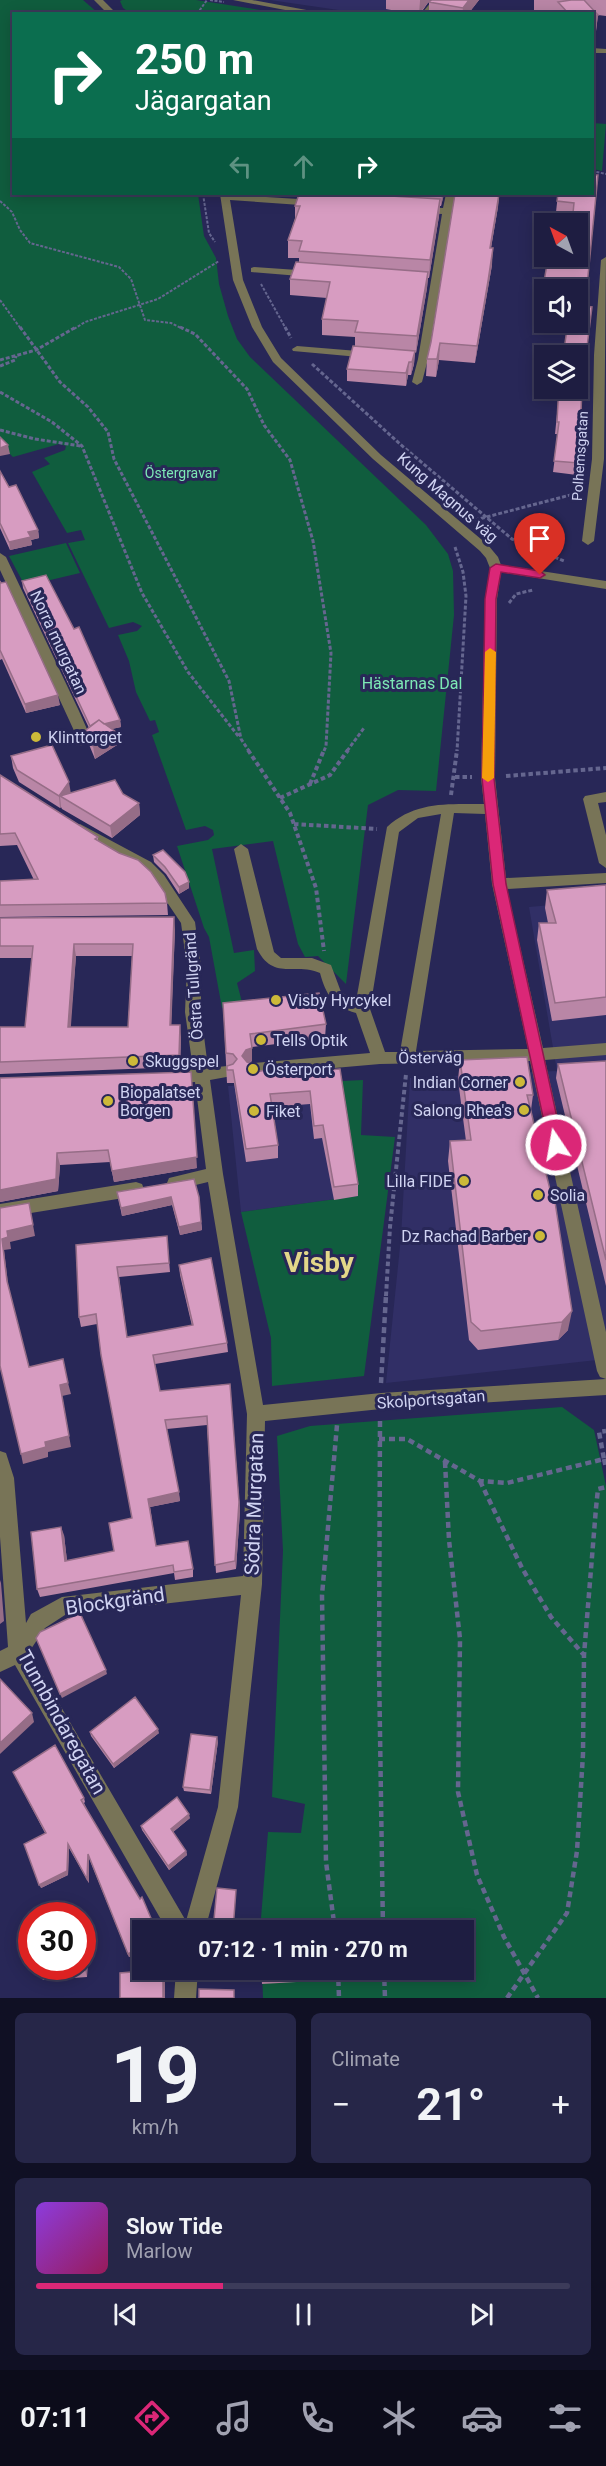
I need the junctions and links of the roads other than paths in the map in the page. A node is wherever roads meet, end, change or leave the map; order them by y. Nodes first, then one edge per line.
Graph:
1 (98, 0) edge
2 (237, 0) edge
3 (437, 0) edge
4 (111, 12) edge
5 (312, 12) edge
6 (427, 12) edge
7 (224, 195) edge
8 (450, 195) edge
9 (330, 204) edge
10 (412, 209) edge
11 (447, 211) junction
12 (606, 261) edge
13 (254, 270) road end
14 (322, 275) edge
15 (423, 282) edge
16 (435, 283) junction
17 (297, 349) road end
18 (378, 355) edge
19 (603, 355) edge
20 (417, 382) dead end
21 (602, 460) edge
22 (588, 541) dead end
23 (0, 557) edge
24 (496, 568) junction
25 (606, 585) edge
26 (78, 742) dead end
27 (606, 797) edge
28 (490, 809) junction
29 (448, 810) junction
30 (67, 820) edge
31 (241, 849) dead end
32 (606, 863) edge
33 (606, 878) edge
34 (499, 884) junction
35 (166, 922) edge
36 (188, 922) junction
37 (362, 1009) junction
38 (606, 1049) edge
39 (536, 1055) junction
40 (380, 1058) junction
41 (407, 1058) junction
42 (253, 1069) edge
43 (227, 1072) edge
44 (202, 1076) junction
45 (153, 1078) edge
46 (215, 1174) junction
47 (0, 1211) edge
48 (606, 1371) edge
49 (606, 1387) edge
50 (256, 1414) junction
51 (0, 1460) edge
52 (252, 1584) junction
53 (6, 1654) edge
54 (173, 1920) edge
55 (197, 1920) edge
56 (186, 1980) edge
57 (185, 1998) edge

1 - 4 street
2 - 5 street
3 - 6 street
7 - 9 street
7 - 24 street, Kung Magnus väg
8 - 11 street
10 - 11 street
11 - 16 street
12 - 19 street, Polhemsgatan
13 - 14 street
15 - 16 street
16 - 20 street
17 - 18 street
19 - 21 street, Polhemsgatan
21 - 22 street, Polhemsgatan
23 - 26 street, Norra murgatan
24 - 25 street
24 - 28 street, Kung Magnus väg
27 - 32 street
28 - 29 street
28 - 34 street, Kung Magnus väg
29 - 37 street
29 - 41 street
30 - 36 street, Östra Tullgränd
31 - 37 street
33 - 34 street
34 - 39 street, Kung Magnus väg
35 - 36 street
36 - 44 street, Östra Tullgränd
37 - 40 street
38 - 39 street, Österväg
39 - 41 street, Österväg
39 - 48 street, Kung Magnus väg
40 - 41 street, Österväg
40 - 42 street, Österväg
43 - 44 street
44 - 45 street
44 - 46 street, Södra Murgatan
46 - 47 street
46 - 50 street, Södra Murgatan
49 - 50 street, Skolportsgatan
50 - 52 street, Södra Murgatan
51 - 53 street, Tunnbindaregatan
52 - 53 street, Blockgränd
52 - 55 street, Södra Murgatan
53 - 54 street, Tunnbindaregatan
56 - 57 street

